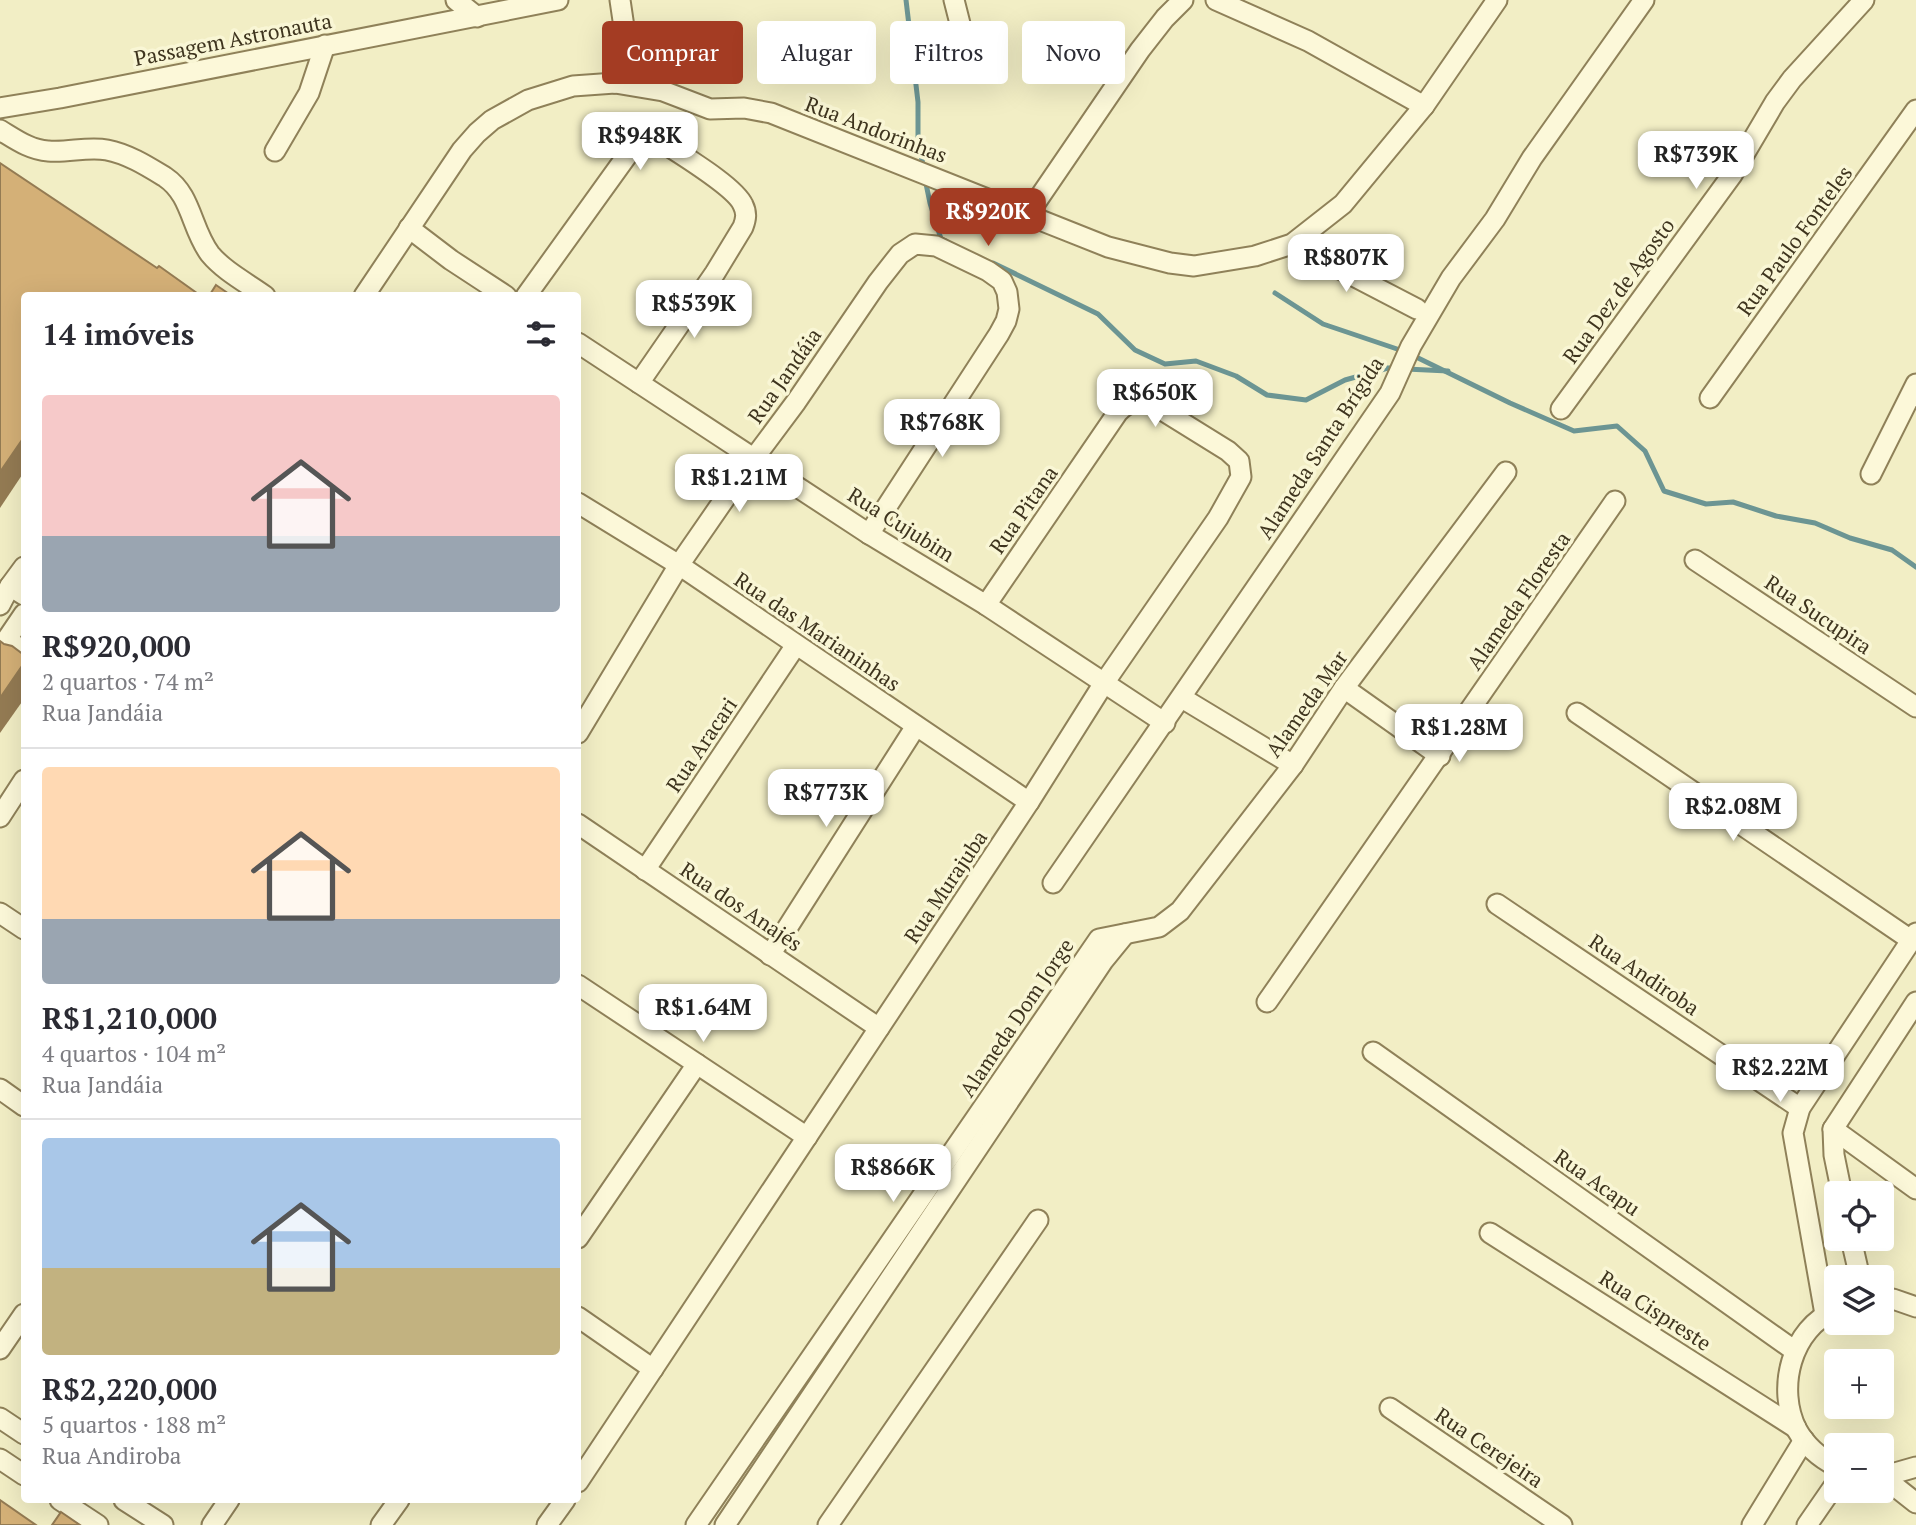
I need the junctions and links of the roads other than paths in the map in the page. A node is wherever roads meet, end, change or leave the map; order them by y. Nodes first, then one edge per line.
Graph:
1 (456, 0) edge
2 (558, 0) edge
3 (620, 0) edge
4 (954, 0) edge
5 (1183, 0) edge
6 (1216, 0) edge
7 (1497, 0) edge
8 (1644, 0) edge
9 (1864, 0) edge
10 (474, 10) edge
11 (623, 21) edge
12 (959, 21) edge
13 (325, 45) junction
14 (602, 84) edge
15 (621, 84) edge
16 (1424, 106) junction
17 (0, 108) edge
18 (1916, 110) edge
19 (0, 130) edge
20 (275, 150) dead end
21 (1028, 214) junction
22 (408, 228) junction
23 (1292, 244) junction
24 (259, 292) edge
25 (367, 292) edge
26 (500, 292) edge
27 (529, 292) edge
28 (1417, 309) dead end
29 (581, 345) edge
30 (639, 383) junction
31 (1916, 384) edge
32 (1710, 397) dead end
33 (1561, 409) dead end
34 (1099, 442) joint
35 (754, 458) junction
36 (1507, 472) dead end
37 (1871, 474) dead end
38 (1615, 501) dead end
39 (581, 505) edge
40 (869, 534) junction
41 (1695, 560) dead end
42 (679, 565) junction
43 (17, 591) edge
44 (0, 605) edge
45 (986, 605) junction
46 (21, 617) edge
47 (4, 631) edge
48 (796, 645) junction
49 (21, 649) edge
50 (1104, 683) junction
51 (1343, 688) junction
52 (1182, 698) junction
53 (1916, 707) edge
54 (1577, 713) dead end
55 (1165, 723) junction
56 (916, 726) junction
57 (581, 728) edge
58 (1440, 756) junction
59 (1293, 765) junction
60 (21, 785) edge
61 (1030, 802) junction
62 (0, 817) edge
63 (581, 826) edge
64 (645, 870) junction
65 (1054, 883) dead end
66 (1497, 904) dead end
67 (0, 913) edge
68 (21, 927) edge
69 (1125, 934) junction
70 (1914, 936) edge
71 (770, 955) junction
72 (581, 987) edge
73 (1267, 1002) dead end
74 (1916, 1002) edge
75 (879, 1028) junction
76 (1373, 1052) dead end
77 (697, 1064) junction
78 (2, 1094) edge
79 (21, 1104) edge
80 (1800, 1108) junction
81 (1833, 1129) junction
82 (807, 1137) junction
83 (1839, 1181) edge
84 (1916, 1189) edge
85 (1038, 1220) dead end
86 (1490, 1233) dead end
87 (581, 1234) edge
88 (1824, 1280) edge
89 (1894, 1299) edge
90 (1916, 1307) edge
91 (1824, 1317) edge
92 (21, 1318) edge
93 (581, 1319) edge
94 (0, 1349) edge
95 (1795, 1351) junction
96 (653, 1369) junction
97 (1390, 1409) dead end
98 (0, 1418) edge
99 (21, 1432) edge
100 (1800, 1434) junction
101 (0, 1459) edge
102 (1824, 1460) edge
103 (1916, 1468) edge
104 (21, 1473) edge
105 (1894, 1474) edge
106 (581, 1477) edge
107 (1894, 1486) edge
108 (1824, 1500) edge
109 (64, 1503) edge
110 (129, 1503) edge
111 (227, 1503) edge
112 (397, 1503) edge
113 (563, 1503) edge
114 (1916, 1503) edge
115 (97, 1525) edge
116 (163, 1525) edge
117 (212, 1525) edge
118 (381, 1525) edge
119 (547, 1525) edge
120 (696, 1525) edge
121 (726, 1525) edge
122 (828, 1525) edge
123 (1562, 1525) edge
124 (1752, 1525) edge
125 (1807, 1525) edge

1 - 10 street
2 - 10 street, Passagem Astronauta
3 - 11 street
4 - 12 street
5 - 21 street
6 - 16 street
7 - 16 street, Rua Andorinhas
8 - 52 street, Alameda Santa Brígida
9 - 33 street, Rua Dez de Agosto
10 - 13 street, Passagem Astronauta
13 - 17 street, Passagem Astronauta
13 - 20 street
14 - 22 street, Rua Andorinhas
15 - 21 street, Rua Andorinhas
16 - 23 street, Rua Andorinhas
18 - 32 street, Rua Paulo Fonteles
19 - 24 street
21 - 23 street, Rua Andorinhas
22 - 25 street, Rua Andorinhas
22 - 26 street
23 - 28 street
27 - 30 street
29 - 30 street, Rua Cujubim
30 - 35 street, Rua Cujubim
31 - 37 street
34 - 45 street, Rua Pitana
34 - 50 street, Rua Murajuba
35 - 40 street, Rua Cujubim
35 - 40 street, Rua Jandáia
35 - 42 street, Rua Jandáia
36 - 51 street, Alameda Mar
38 - 58 street, Alameda Floresta
39 - 42 street, Rua das Marianinhas
40 - 45 street, Rua Cujubim
41 - 53 street, Rua Sucupira
42 - 48 street, Rua das Marianinhas
42 - 57 street, Rua Jandáia
43 - 44 street
45 - 50 street, Rua Cujubim
46 - 47 street
47 - 49 street
48 - 56 street, Rua das Marianinhas
48 - 64 street, Rua Aracari
50 - 55 street, Rua Cujubim
50 - 61 street, Rua Murajuba
51 - 58 street
51 - 59 street, Alameda Mar
52 - 55 street, Alameda Santa Brígida
52 - 59 street
54 - 70 street
55 - 65 street, Alameda Santa Brígida
56 - 61 street, Rua das Marianinhas
56 - 71 street
58 - 73 street, Alameda Floresta
59 - 69 street, Alameda Mar
60 - 62 street
61 - 75 street, Rua Murajuba
63 - 64 street, Rua dos Anajés
64 - 71 street, Rua dos Anajés
66 - 80 street, Rua Andiroba
67 - 68 street
69 - 120 street, Alameda Dom Jorge
69 - 121 street, Alameda Dom Jorge
70 - 80 street
71 - 75 street, Rua dos Anajés
72 - 77 street
74 - 81 street
75 - 82 street, Rua Murajuba
76 - 95 street, Rua Acapu
77 - 82 street
77 - 87 street
78 - 79 street
80 - 88 street
81 - 83 street
81 - 84 street
82 - 96 street, Rua Murajuba
85 - 122 street
86 - 100 street, Rua Cispreste
89 - 90 street
91 - 95 street
92 - 94 street
93 - 96 street
95 - 100 street
96 - 106 street, Rua Murajuba
97 - 123 street, Rua Cerejeira
98 - 99 street
100 - 102 street, Rua Cispreste
100 - 124 street
101 - 104 street
103 - 105 street
107 - 114 street
108 - 125 street
109 - 115 street
110 - 116 street
111 - 117 street
112 - 118 street
113 - 119 street

